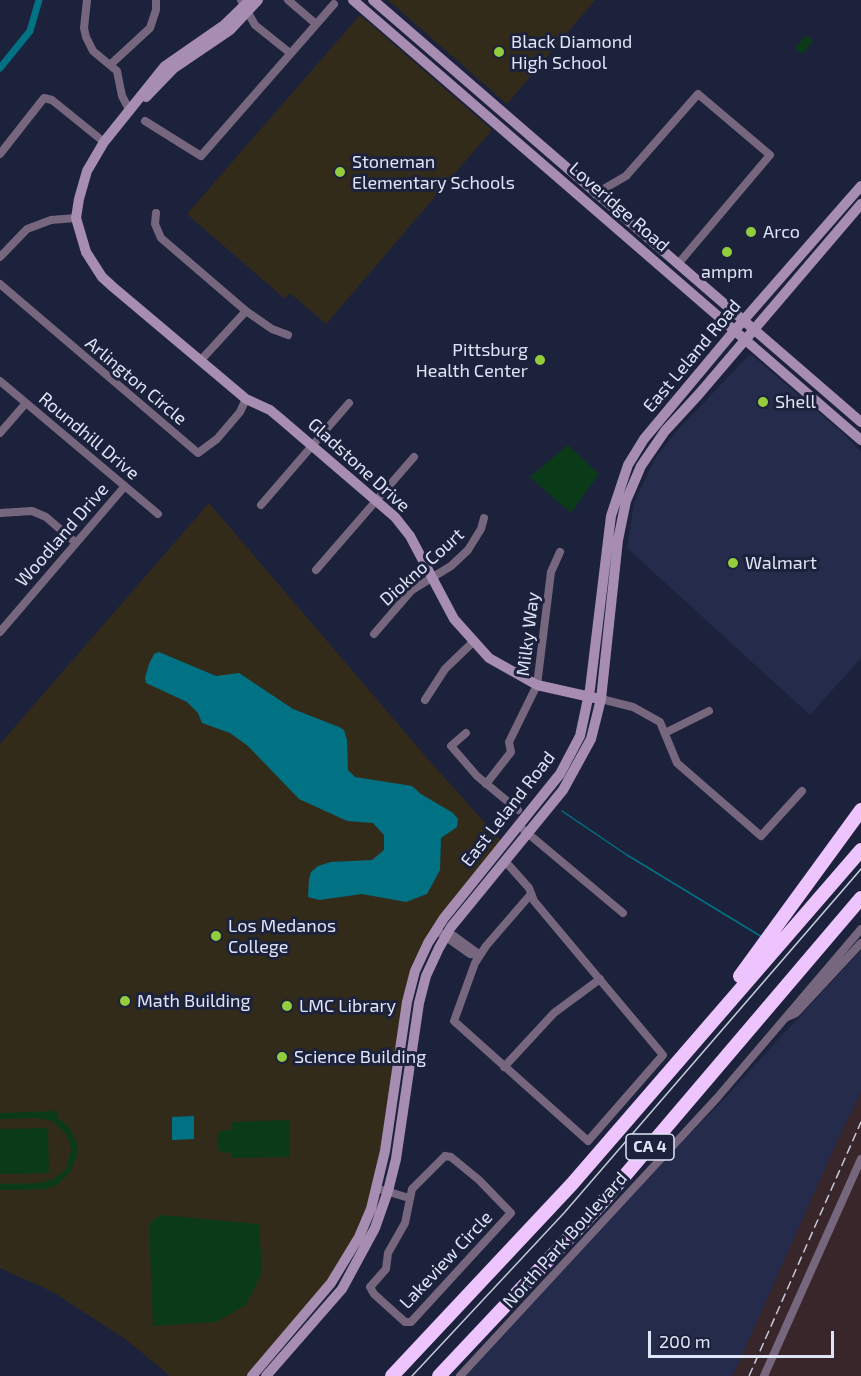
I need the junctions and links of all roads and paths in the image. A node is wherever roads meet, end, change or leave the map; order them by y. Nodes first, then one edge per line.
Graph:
1 (87, 0) edge
2 (156, 0) edge
3 (258, 0) edge
4 (288, 0) edge
5 (353, 0) edge
6 (373, 0) edge
7 (334, 4) dead end
8 (247, 7) edge
9 (316, 24) junction
10 (290, 54) junction
11 (111, 64) junction
12 (130, 111) junction
13 (146, 121) dead end
14 (532, 138) junction
15 (104, 142) junction
16 (521, 144) junction
17 (0, 154) edge
18 (861, 186) edge
19 (595, 194) junction
20 (861, 204) edge
21 (156, 213) dead end
22 (76, 218) junction
23 (0, 257) edge
24 (678, 264) junction
25 (0, 284) edge
26 (246, 311) junction
27 (743, 320) junction
28 (754, 329) junction
29 (735, 330) junction
30 (288, 335) dead end
31 (746, 339) junction
32 (201, 360) junction
33 (0, 381) edge
34 (246, 399) junction
35 (26, 403) junction
36 (349, 403) dead end
37 (861, 422) edge
38 (0, 433) edge
39 (861, 440) edge
40 (313, 446) junction
41 (414, 458) dead end
42 (125, 486) junction
43 (377, 502) junction
44 (261, 505) dead end
45 (0, 513) edge
46 (158, 514) dead end
47 (484, 518) dead end
48 (76, 543) junction
49 (560, 552) dead end
50 (316, 570) dead end
51 (432, 577) junction
52 (0, 632) edge
53 (374, 634) dead end
54 (473, 642) junction
55 (537, 685) junction
56 (589, 697) junction
57 (602, 699) junction
58 (425, 700) dead end
59 (709, 711) dead end
60 (466, 733) dead end
61 (665, 733) junction
62 (486, 784) junction
63 (802, 791) dead end
64 (518, 810) dead end
65 (861, 810) edge
66 (519, 826) junction
67 (528, 834) junction
68 (861, 850) edge
69 (505, 861) junction
70 (531, 894) junction
71 (861, 898) edge
72 (856, 907) edge
73 (623, 913) dead end
74 (861, 929) edge
75 (441, 932) junction
76 (861, 943) edge
77 (480, 955) junction
78 (600, 979) junction
79 (787, 1017) junction
80 (504, 1067) junction
81 (668, 1073) junction
82 (861, 1159) edge
83 (376, 1188) junction
84 (388, 1191) junction
85 (409, 1198) junction
86 (252, 1376) edge
87 (266, 1376) edge
88 (392, 1376) edge
89 (439, 1376) edge
90 (460, 1376) edge
91 (764, 1376) edge

1 - 11 street
2 - 11 street
3 - 8 main road, Gladstone Drive
4 - 9 street
5 - 16 main road, Loveridge Road
6 - 14 main road, Loveridge Road
7 - 9 street
8 - 10 street
8 - 12 main road, Gladstone Drive
9 - 10 street
10 - 13 street
11 - 12 street
12 - 15 main road, Gladstone Drive
14 - 16 main road
14 - 19 main road, Loveridge Road
15 - 17 street
15 - 22 main road, Gladstone Drive
16 - 29 main road, Loveridge Road
18 - 27 main road, East Leland Road
19 - 24 main road, Loveridge Road
19 - 24 street
20 - 28 main road, East Leland Road
21 - 26 street
22 - 23 street
22 - 32 main road, Gladstone Drive
24 - 27 main road, Loveridge Road
25 - 34 street, Arlington Circle
26 - 30 street
26 - 32 street
27 - 28 main road, Loveridge Road
27 - 29 main road, East Leland Road
28 - 31 main road, East Leland Road
28 - 37 main road, Loveridge Road
29 - 31 main road, Loveridge Road
29 - 56 main road, East Leland Road
31 - 39 main road, Loveridge Road
31 - 57 main road, East Leland Road
32 - 34 main road, Gladstone Drive
33 - 35 street, Roundhill Drive
34 - 40 main road, Gladstone Drive
35 - 38 street
35 - 42 street, Roundhill Drive
36 - 40 street
40 - 43 main road, Gladstone Drive
40 - 44 street
41 - 43 street
42 - 46 street, Roundhill Drive
42 - 48 street, Woodland Drive
43 - 50 street
43 - 51 main road, Gladstone Drive
45 - 48 street
47 - 51 street, Diokno Court
48 - 52 street, Woodland Drive
49 - 55 street, Milky Way
51 - 53 street, Diokno Court
51 - 54 main road, Gladstone Drive
54 - 55 main road, Gladstone Drive
54 - 58 street
55 - 56 main road, Gladstone Drive
55 - 62 street, Milky Way
56 - 57 main road, Gladstone Drive
56 - 66 main road, East Leland Road
57 - 61 street, Gladstone Drive
57 - 67 main road, East Leland Road
59 - 61 street
60 - 62 street
61 - 63 street, Gladstone Drive
62 - 64 street
65 - 81 highway
66 - 67 street
66 - 75 main road, East Leland Road
67 - 69 main road, East Leland Road
67 - 73 street
68 - 81 highway, CA 4
69 - 70 street
69 - 75 main road, East Leland Road
70 - 77 street
70 - 78 street
71 - 72 highway, CA 4
72 - 89 highway, CA 4
74 - 79 street, North Park Boulevard
75 - 77 street
75 - 83 main road, East Leland Road
75 - 84 main road, East Leland Road
76 - 79 street, North Park Boulevard
77 - 80 street
78 - 80 street
78 - 80 street
79 - 90 street, North Park Boulevard
81 - 88 highway, CA 4
82 - 91 street
83 - 84 street
83 - 86 main road, East Leland Road
84 - 85 street
84 - 87 main road, East Leland Road
85 - 85 street, Lakeview Circle

